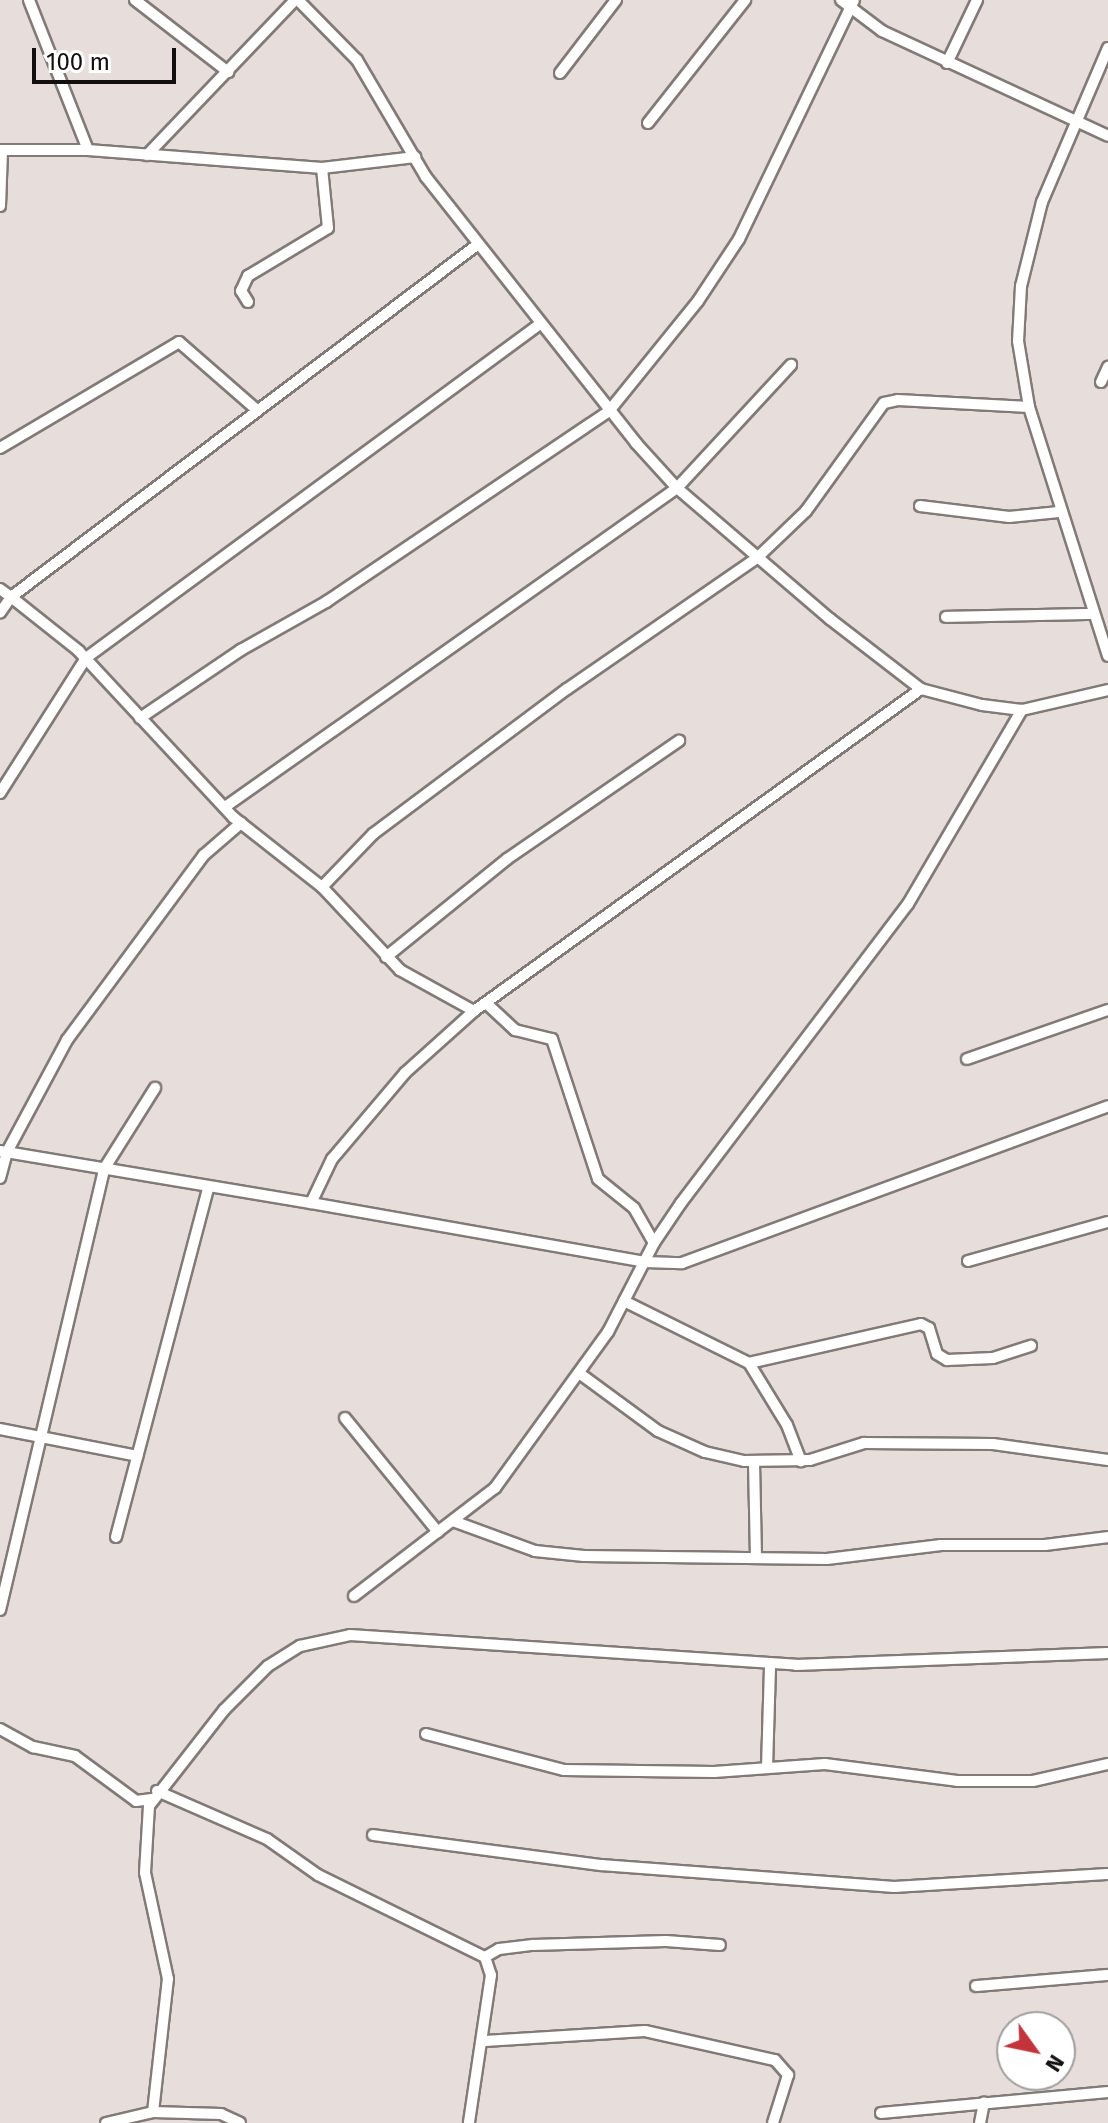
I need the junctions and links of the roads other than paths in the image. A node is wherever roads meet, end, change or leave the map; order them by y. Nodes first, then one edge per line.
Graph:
1 (29, 0) edge
2 (135, 0) edge
3 (297, 0) edge
4 (616, 0) edge
5 (745, 0) edge
6 (841, 0) edge
7 (977, 0) edge
8 (853, 4) edge
9 (1108, 48) edge
10 (947, 63) junction
11 (228, 72) junction
12 (560, 73) dead end
13 (1077, 121) junction
14 (648, 123) dead end
15 (1108, 136) edge
16 (1, 150) edge
17 (88, 150) junction
18 (147, 155) junction
19 (415, 157) junction
20 (322, 168) junction
21 (0, 206) edge
22 (477, 245) junction
23 (248, 302) dead end
24 (540, 324) junction
25 (791, 365) dead end
26 (1108, 367) edge
27 (1101, 382) dead end
28 (1029, 407) junction
29 (257, 410) junction
30 (609, 411) junction
31 (0, 448) edge
32 (677, 488) junction
33 (920, 506) dead end
34 (1059, 512) junction
35 (758, 557) junction
36 (0, 589) edge
37 (11, 597) junction
38 (0, 613) edge
39 (1094, 614) junction
40 (946, 617) dead end
41 (1108, 656) edge
42 (86, 658) junction
43 (921, 689) junction
44 (1108, 690) edge
45 (1022, 710) junction
46 (140, 718) junction
47 (679, 741) dead end
48 (0, 793) edge
49 (225, 807) junction
50 (241, 823) junction
51 (322, 887) junction
52 (386, 957) junction
53 (486, 1003) junction
54 (1108, 1010) edge
55 (474, 1011) junction
56 (967, 1059) dead end
57 (155, 1088) dead end
58 (1108, 1106) edge
59 (4, 1151) edge
60 (104, 1169) junction
61 (0, 1178) edge
62 (209, 1186) junction
63 (311, 1203) junction
64 (1108, 1222) edge
65 (654, 1243) junction
66 (968, 1261) dead end
67 (645, 1262) junction
68 (624, 1301) junction
69 (1031, 1346) dead end
70 (749, 1363) junction
71 (579, 1373) junction
72 (345, 1418) dead end
73 (0, 1429) edge
74 (41, 1440) junction
75 (137, 1456) junction
76 (1108, 1460) edge
77 (801, 1461) junction
78 (754, 1462) junction
79 (453, 1521) junction
80 (438, 1532) junction
81 (116, 1537) dead end
82 (1108, 1537) edge
83 (756, 1558) junction
84 (354, 1596) dead end
85 (0, 1610) edge
86 (1108, 1653) edge
87 (770, 1664) junction
88 (0, 1729) edge
89 (426, 1734) dead end
90 (1108, 1764) edge
91 (767, 1768) junction
92 (155, 1795) junction
93 (373, 1835) dead end
94 (1108, 1874) edge
95 (720, 1945) dead end
96 (485, 1957) junction
97 (1108, 1975) edge
98 (976, 1986) dead end
99 (485, 2041) junction
100 (1108, 2092) edge
101 (984, 2102) junction
102 (153, 2112) junction
103 (881, 2113) dead end
104 (106, 2123) edge
105 (240, 2123) edge
106 (469, 2123) edge
107 (773, 2123) edge
108 (980, 2123) edge

1 - 17 street
2 - 11 street
3 - 11 street
3 - 19 street
4 - 12 street
5 - 14 street
6 - 8 street
7 - 10 street
8 - 10 street
8 - 30 street
9 - 13 street
10 - 13 street
11 - 18 street
13 - 15 street
13 - 28 street
16 - 17 street
16 - 21 street
17 - 18 street
18 - 20 street
19 - 20 street
19 - 22 street
20 - 23 street
22 - 24 street
22 - 29 street
24 - 30 street
24 - 42 street
25 - 32 street
26 - 27 street
28 - 34 street
28 - 35 street
29 - 31 street
29 - 37 street
30 - 32 street
30 - 46 street
32 - 35 street
32 - 49 street
33 - 34 street
34 - 39 street
35 - 43 street
35 - 51 street
36 - 37 street
37 - 38 street
37 - 42 street
39 - 40 street
39 - 41 street
42 - 46 street
42 - 48 street
43 - 45 street
43 - 53 street
44 - 45 street
45 - 65 street
46 - 49 street
47 - 52 street
49 - 50 street
50 - 51 street
50 - 59 street
51 - 52 street
52 - 55 street
53 - 55 street
53 - 65 street
54 - 56 street
55 - 63 street
57 - 60 street
58 - 67 street
59 - 60 street
59 - 61 street
60 - 62 street
60 - 74 street
62 - 63 street
62 - 75 street
63 - 67 street
64 - 66 street
65 - 67 street
67 - 68 street
68 - 70 street
68 - 71 street
69 - 70 street
70 - 77 street
71 - 78 street
71 - 79 street
72 - 80 street
73 - 74 street
74 - 75 street
74 - 85 street
75 - 81 street
76 - 77 street
77 - 78 street
78 - 83 street
79 - 80 street
79 - 83 street
80 - 84 street
82 - 83 street
86 - 87 street
87 - 91 street
87 - 92 street
88 - 92 street
89 - 91 street
90 - 91 street
92 - 96 street
92 - 102 street
93 - 94 street
95 - 96 street
96 - 99 street
97 - 98 street
99 - 106 street
99 - 107 street
100 - 101 street
101 - 103 street
101 - 108 street
102 - 104 street
102 - 105 street

